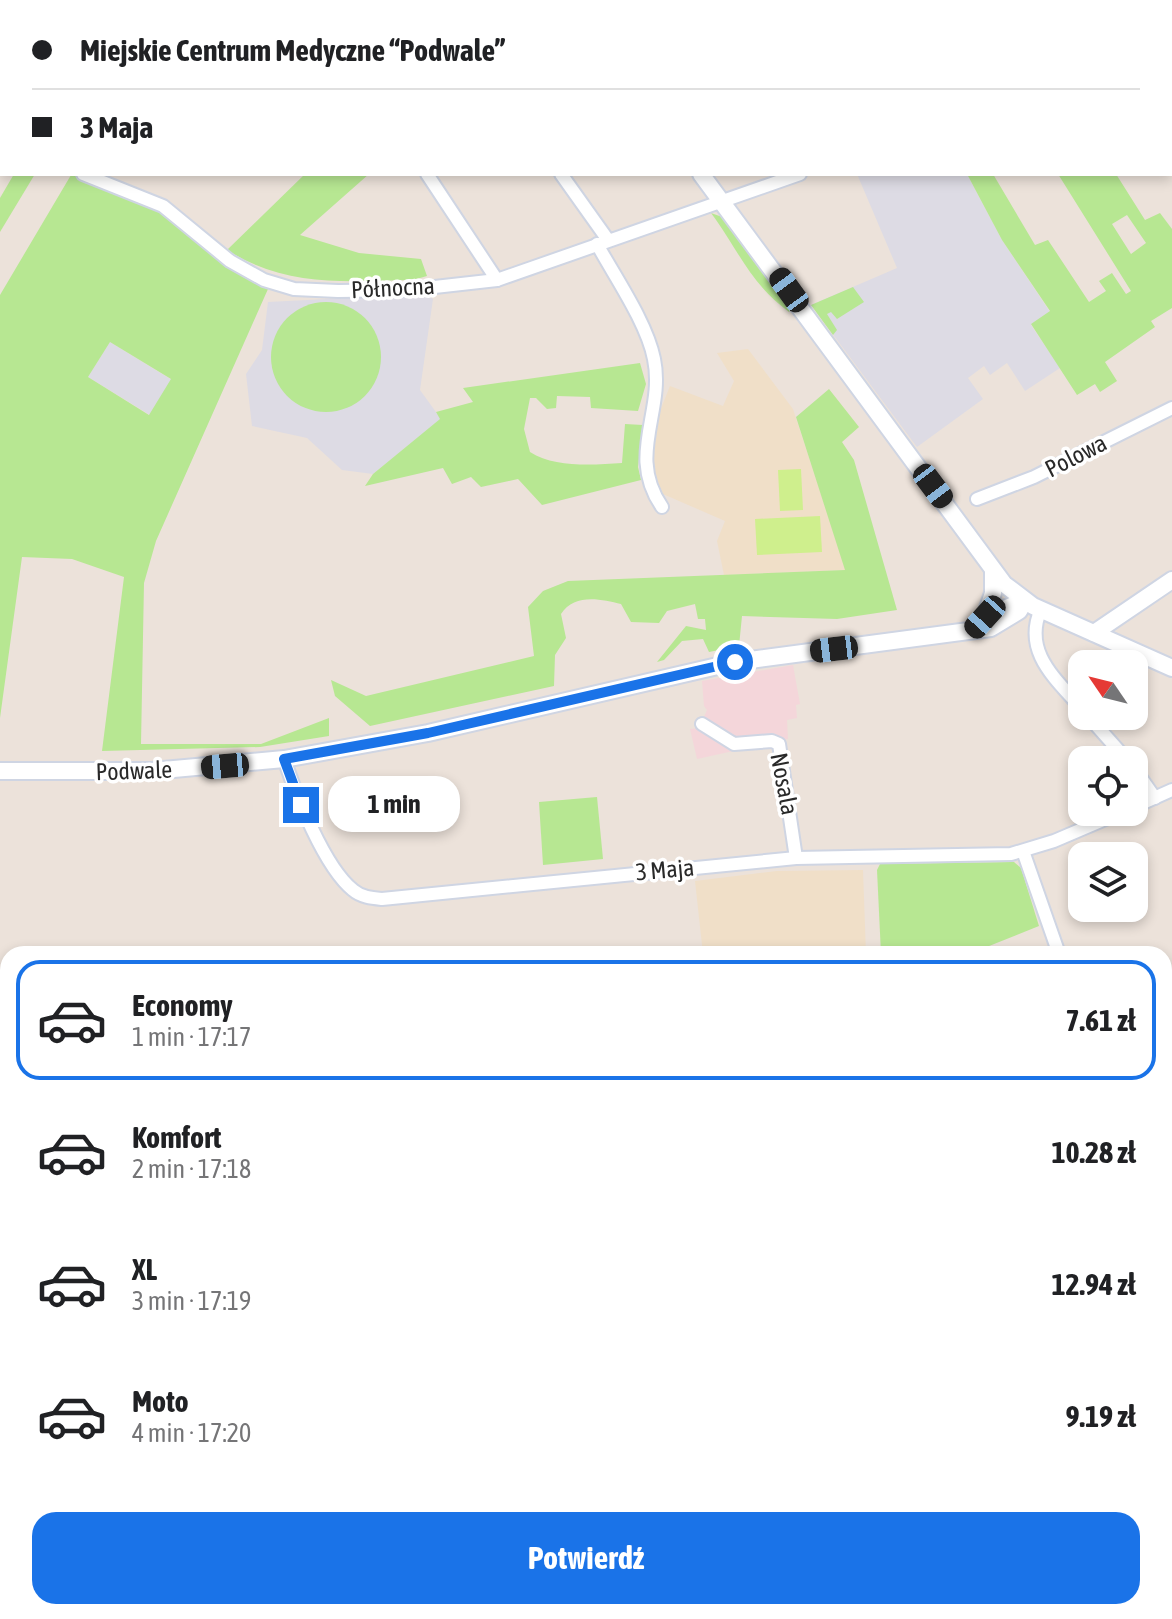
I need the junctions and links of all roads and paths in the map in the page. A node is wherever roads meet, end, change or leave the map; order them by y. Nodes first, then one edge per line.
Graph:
1 (88, 176) edge
2 (428, 176) edge
3 (562, 176) edge
4 (703, 176) edge
5 (794, 176) edge
6 (721, 200) junction
7 (603, 242) junction
8 (497, 280) junction
9 (1172, 408) edge
10 (977, 499) dead end
11 (662, 507) dead end
12 (993, 570) junction
13 (1172, 580) edge
14 (1025, 601) junction
15 (1041, 609) junction
16 (979, 623) junction
17 (1094, 633) junction
18 (1172, 668) edge
19 (1068, 692) edge
20 (702, 724) dead end
21 (1100, 730) edge
22 (1115, 746) edge
23 (284, 759) junction
24 (0, 771) edge
25 (1148, 788) edge
26 (1172, 790) edge
27 (1155, 798) junction
28 (1148, 801) edge
29 (1086, 826) edge
30 (1023, 851) junction
31 (796, 858) junction
32 (1056, 946) edge

1 - 8 street, Północna
2 - 8 street
3 - 7 street
4 - 6 street
5 - 6 street, Północna
6 - 7 street, Północna
6 - 12 street
7 - 8 street, Północna
7 - 11 street
9 - 10 street, Polowa
12 - 14 street
12 - 16 street
13 - 17 street
14 - 15 street
14 - 16 street, Podwale
15 - 17 street
15 - 19 street
16 - 23 street, Podwale
17 - 18 street
20 - 31 street, Nosala
21 - 22 street
23 - 24 street, Podwale
23 - 31 street, 3 Maja
25 - 27 street
26 - 27 street
27 - 28 street
29 - 30 street, 3 Maja
30 - 31 street, 3 Maja
30 - 32 street

